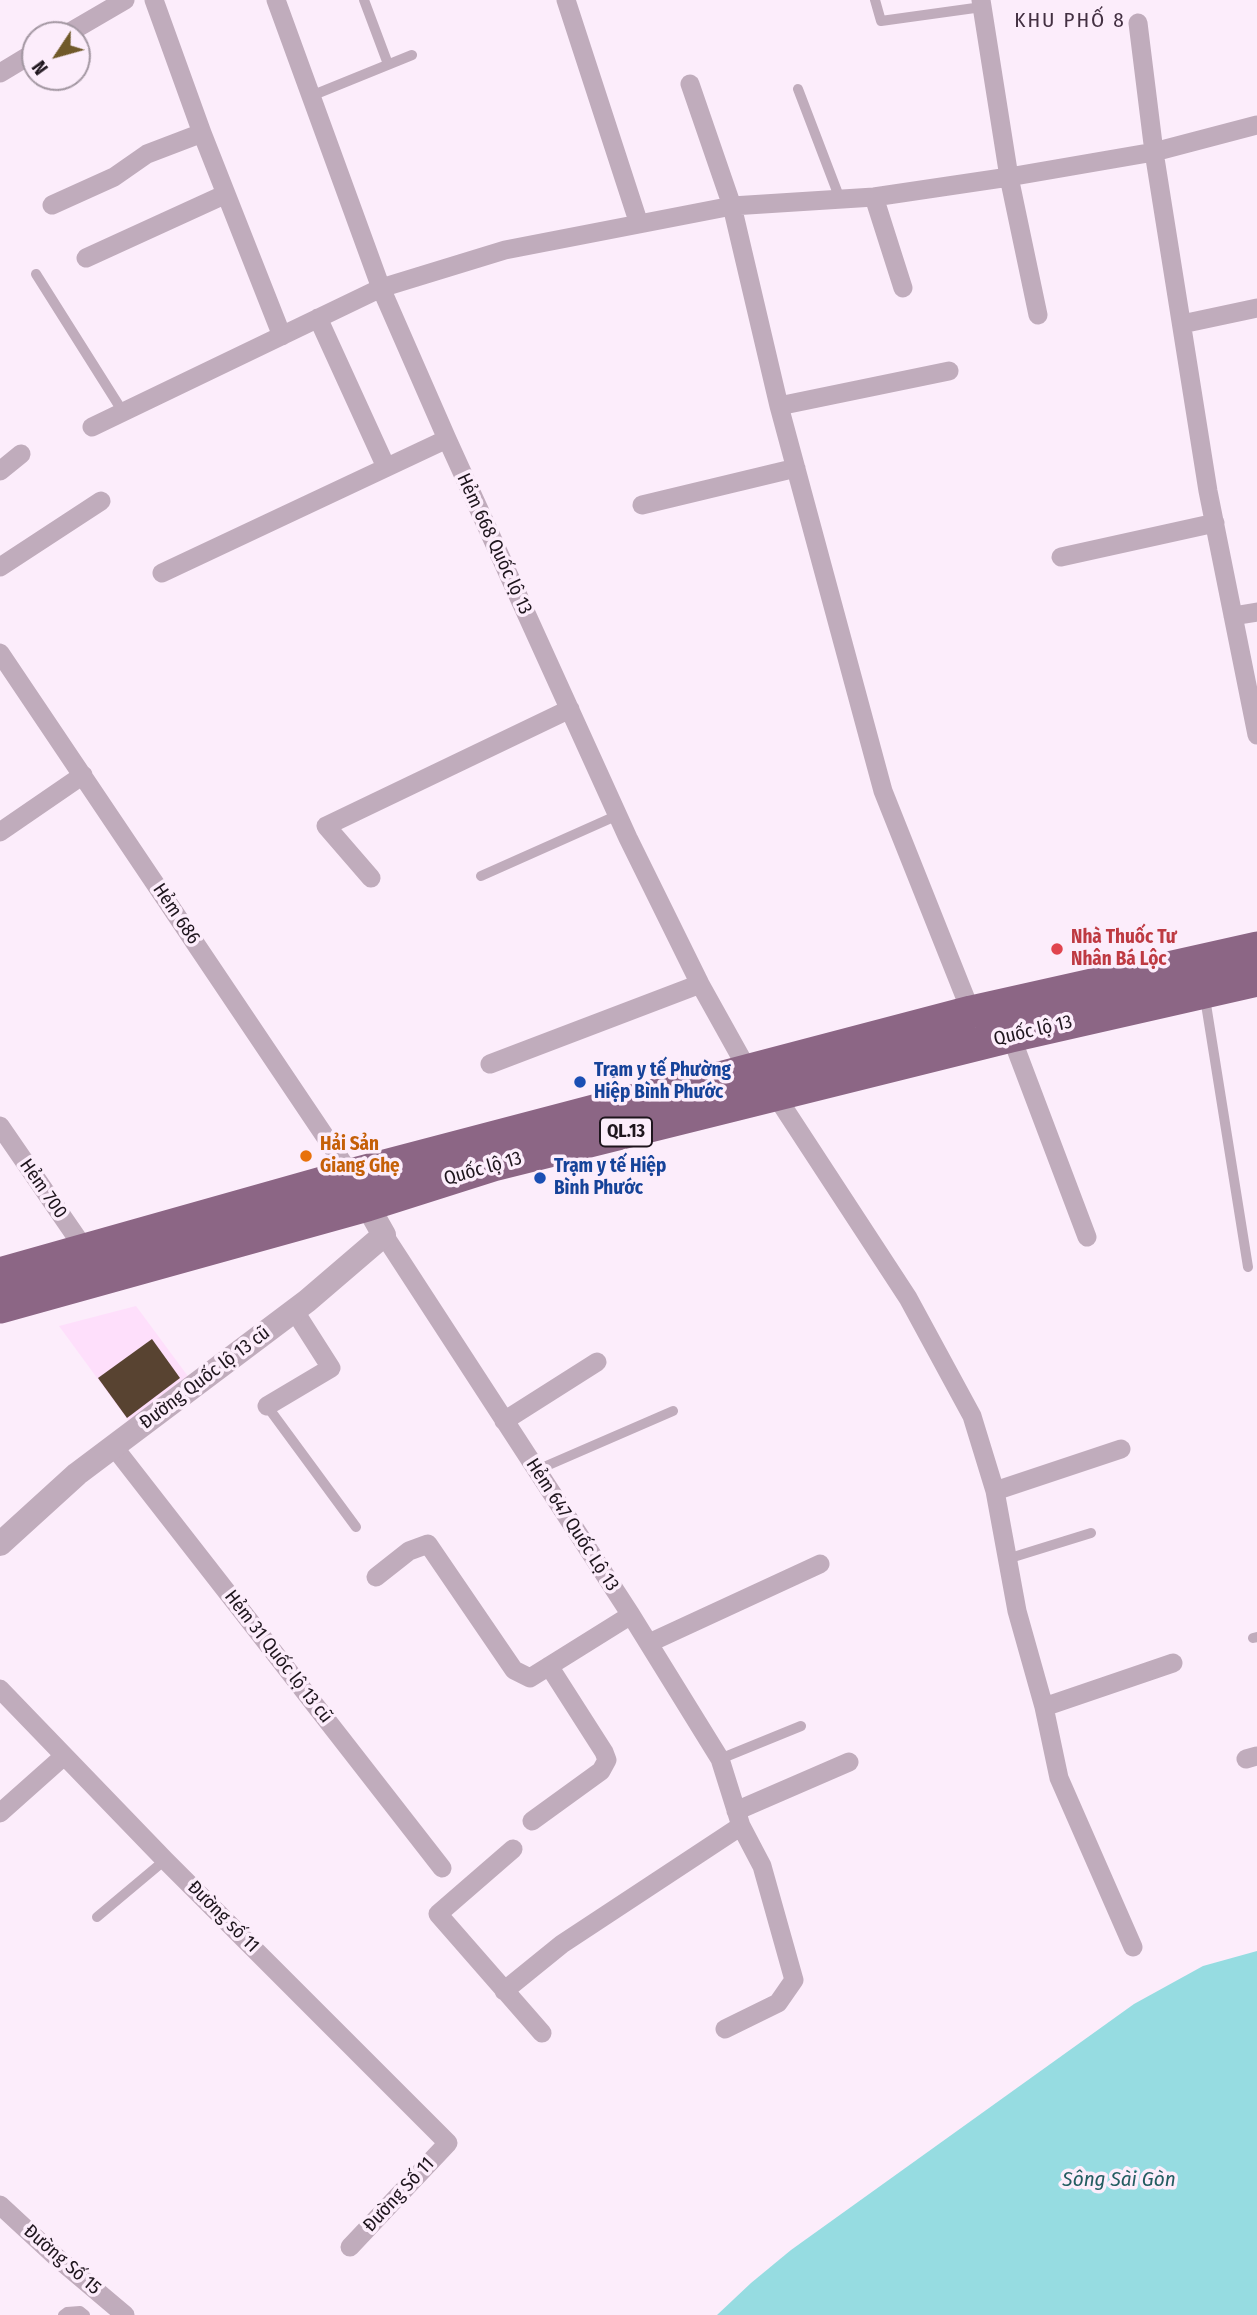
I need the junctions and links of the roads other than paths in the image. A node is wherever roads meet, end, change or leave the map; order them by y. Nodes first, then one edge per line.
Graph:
1 (125, 0) edge
2 (154, 0) edge
3 (276, 0) edge
4 (364, 0) edge
5 (566, 0) edge
6 (875, 0) edge
7 (981, 3) edge
8 (89, 21) edge
9 (1138, 23) dead end
10 (412, 55) dead end
11 (21, 60) edge
12 (388, 64) junction
13 (0, 73) edge
14 (690, 84) dead end
15 (798, 89) dead end
16 (311, 96) junction
17 (1257, 125) edge
18 (202, 134) junction
19 (1154, 152) junction
20 (1009, 177) junction
21 (226, 194) junction
22 (874, 197) junction
23 (841, 199) junction
24 (52, 205) dead end
25 (732, 206) junction
26 (639, 224) junction
27 (86, 258) dead end
28 (36, 274) dead end
29 (381, 288) junction
30 (903, 288) dead end
31 (1257, 307) edge
32 (1038, 315) dead end
33 (318, 318) junction
34 (1182, 324) junction
35 (282, 336) junction
36 (949, 371) dead end
37 (779, 406) junction
38 (123, 412) junction
39 (92, 427) dead end
40 (447, 439) junction
41 (21, 454) dead end
42 (386, 467) junction
43 (796, 468) junction
44 (0, 471) edge
45 (101, 501) dead end
46 (642, 505) dead end
47 (1215, 523) junction
48 (1061, 557) dead end
49 (0, 567) edge
50 (162, 573) dead end
51 (1257, 612) edge
52 (1233, 616) junction
53 (0, 653) edge
54 (570, 709) junction
55 (1257, 735) edge
56 (83, 775) junction
57 (618, 815) junction
58 (0, 832) edge
59 (481, 876) dead end
60 (372, 878) dead end
61 (1257, 948) edge
62 (1257, 980) edge
63 (700, 984) junction
64 (1204, 991) junction
65 (971, 1012) junction
66 (1011, 1036) junction
67 (490, 1064) dead end
68 (749, 1072) junction
69 (776, 1096) junction
70 (0, 1126) edge
71 (351, 1175) junction
72 (366, 1205) junction
73 (384, 1235) junction
74 (1087, 1237) dead end
75 (86, 1251) junction
76 (1248, 1267) dead end
77 (0, 1274) edge
78 (0, 1307) edge
79 (294, 1310) junction
80 (597, 1362) dead end
81 (267, 1406) joint
82 (673, 1411) dead end
83 (504, 1421) junction
84 (114, 1447) junction
85 (1121, 1449) dead end
86 (537, 1470) junction
87 (995, 1491) junction
88 (356, 1527) dead end
89 (1091, 1533) dead end
90 (0, 1544) edge
91 (1007, 1559) junction
92 (821, 1564) dead end
93 (376, 1577) dead end
94 (631, 1615) junction
95 (649, 1643) junction
96 (1172, 1663) dead end
97 (549, 1665) junction
98 (0, 1689) edge
99 (1044, 1707) junction
100 (802, 1726) dead end
101 (64, 1756) junction
102 (720, 1759) junction
103 (849, 1762) dead end
104 (0, 1813) edge
105 (738, 1818) junction
106 (532, 1821) dead end
107 (513, 1849) dead end
108 (165, 1860) junction
109 (442, 1868) dead end
110 (97, 1917) dead end
111 (1133, 1947) dead end
112 (504, 1991) junction
113 (725, 2029) dead end
114 (542, 2033) dead end
115 (448, 2143) joint
116 (0, 2205) edge
117 (351, 2247) dead end
118 (64, 2315) edge
119 (85, 2315) edge
120 (125, 2315) edge

1 - 8 street
2 - 18 street
3 - 16 street, Hẻm 668 Quốc lộ 13
4 - 12 lane
5 - 26 street
6 - 7 lane
7 - 20 street
9 - 19 street
10 - 12 lane
11 - 13 street
12 - 16 lane
14 - 25 street
15 - 23 lane
16 - 29 street, Hẻm 668 Quốc lộ 13
17 - 19 street
18 - 21 street
18 - 24 street
19 - 20 street
19 - 34 street
20 - 22 street
20 - 32 street
21 - 27 street
21 - 35 street
22 - 23 street
22 - 30 street
23 - 25 street
25 - 26 street
25 - 37 street
26 - 29 street
28 - 38 lane
29 - 33 street
29 - 40 street, Hẻm 668 Quốc lộ 13
31 - 34 street
33 - 35 street
33 - 42 street
34 - 47 street
35 - 38 street
36 - 37 street
37 - 43 street
38 - 39 street
40 - 42 street
40 - 54 street, Hẻm 668 Quốc lộ 13
41 - 44 street
42 - 50 street
43 - 46 street
43 - 65 street
45 - 49 street
47 - 48 street
47 - 52 street
51 - 52 street
52 - 55 street
53 - 56 street, Hẻm 686
54 - 57 street, Hẻm 668 Quốc lộ 13
54 - 60 street
56 - 58 street
56 - 71 street, Hẻm 686
57 - 59 lane
57 - 63 street, Hẻm 668 Quốc lộ 13
61 - 65 highway, Quốc lộ 13 / QL.13
62 - 64 highway, Quốc lộ 13 / QL.13
63 - 67 street
63 - 68 street, Hẻm 668 Quốc lộ 13
64 - 66 highway, Quốc lộ 13 / QL.13
64 - 76 lane
65 - 68 highway, Quốc lộ 13 / QL.13
66 - 69 highway, Quốc lộ 13 / QL.13
66 - 74 street
68 - 71 highway, Quốc lộ 13 / QL.13
69 - 72 highway, Quốc lộ 13 / QL.13
69 - 87 street
70 - 75 street, Hẻm 700
71 - 72 highway
71 - 75 highway, Quốc lộ 13 / QL.13
72 - 73 street
72 - 78 highway, Quốc lộ 13 / QL.13
73 - 79 street, Đường Quốc lộ 13 cũ
73 - 83 street, Hẻm 647 Quốc Lộ 13
75 - 77 highway, Quốc lộ 13 / QL.13
79 - 81 street
79 - 84 street, Đường Quốc lộ 13 cũ
80 - 83 street
81 - 88 lane
82 - 86 lane
83 - 86 street, Hẻm 647 Quốc Lộ 13
84 - 90 street, Đường Quốc lộ 13 cũ
84 - 109 street, Hẻm 31 Quốc lộ 13 cũ
85 - 87 street
86 - 94 street, Hẻm 647 Quốc Lộ 13
87 - 91 street
89 - 91 lane
91 - 99 street
92 - 95 street
93 - 97 street
94 - 95 street, Hẻm 647 Quốc Lộ 13
94 - 97 street
95 - 102 street, Hẻm 647 Quốc Lộ 13
96 - 99 street
97 - 106 street
98 - 101 street, Đường số 11
99 - 111 street
100 - 102 lane
101 - 104 street
101 - 108 street, Đường số 11
102 - 105 street, Hẻm 647 Quốc Lộ 13
103 - 105 street
105 - 112 street
105 - 113 street, Hẻm 647 Quốc Lộ 13
107 - 112 street
108 - 110 lane
108 - 115 street, Đường số 11
112 - 114 street
115 - 117 street, Đường Số 11
116 - 120 street, Đường Số 15
118 - 119 lane

